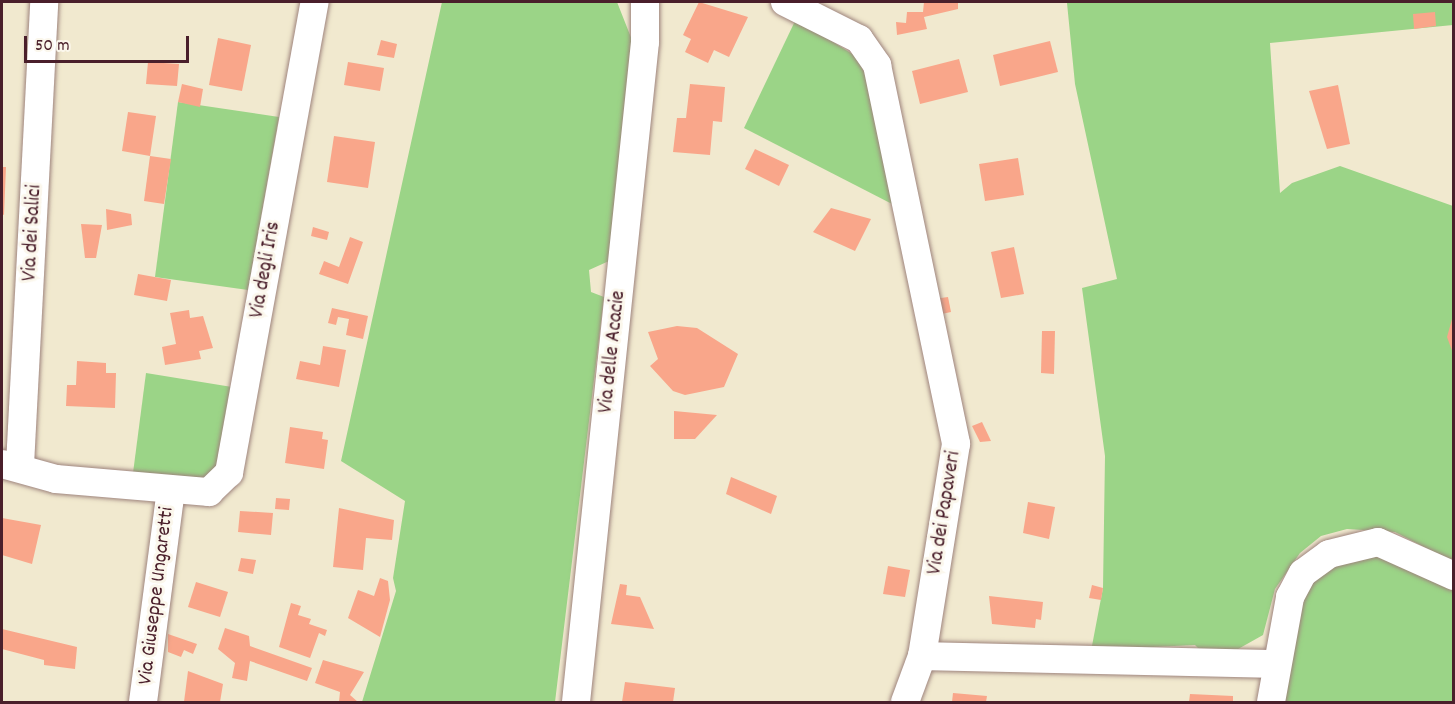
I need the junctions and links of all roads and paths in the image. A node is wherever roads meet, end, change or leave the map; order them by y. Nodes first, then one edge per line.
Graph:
1 (44, 2) edge
2 (315, 2) edge
3 (645, 2) edge
4 (785, 2) edge
5 (11, 464) edge
6 (171, 490) junction
7 (1454, 576) edge
8 (922, 656) junction
9 (1277, 664) junction
10 (143, 702) edge
11 (576, 702) edge
12 (905, 702) edge
13 (1271, 702) edge

1 - 5 street, Via dei Salici
2 - 6 street, Via degli Iris
3 - 11 street, Via delle Acacie
4 - 8 street, Via dei Papaveri
5 - 6 street, Via degli Iris
6 - 10 street, Via Giuseppe Ungaretti
7 - 9 street
8 - 9 street
8 - 12 street, Via dei Papaveri
9 - 13 street

